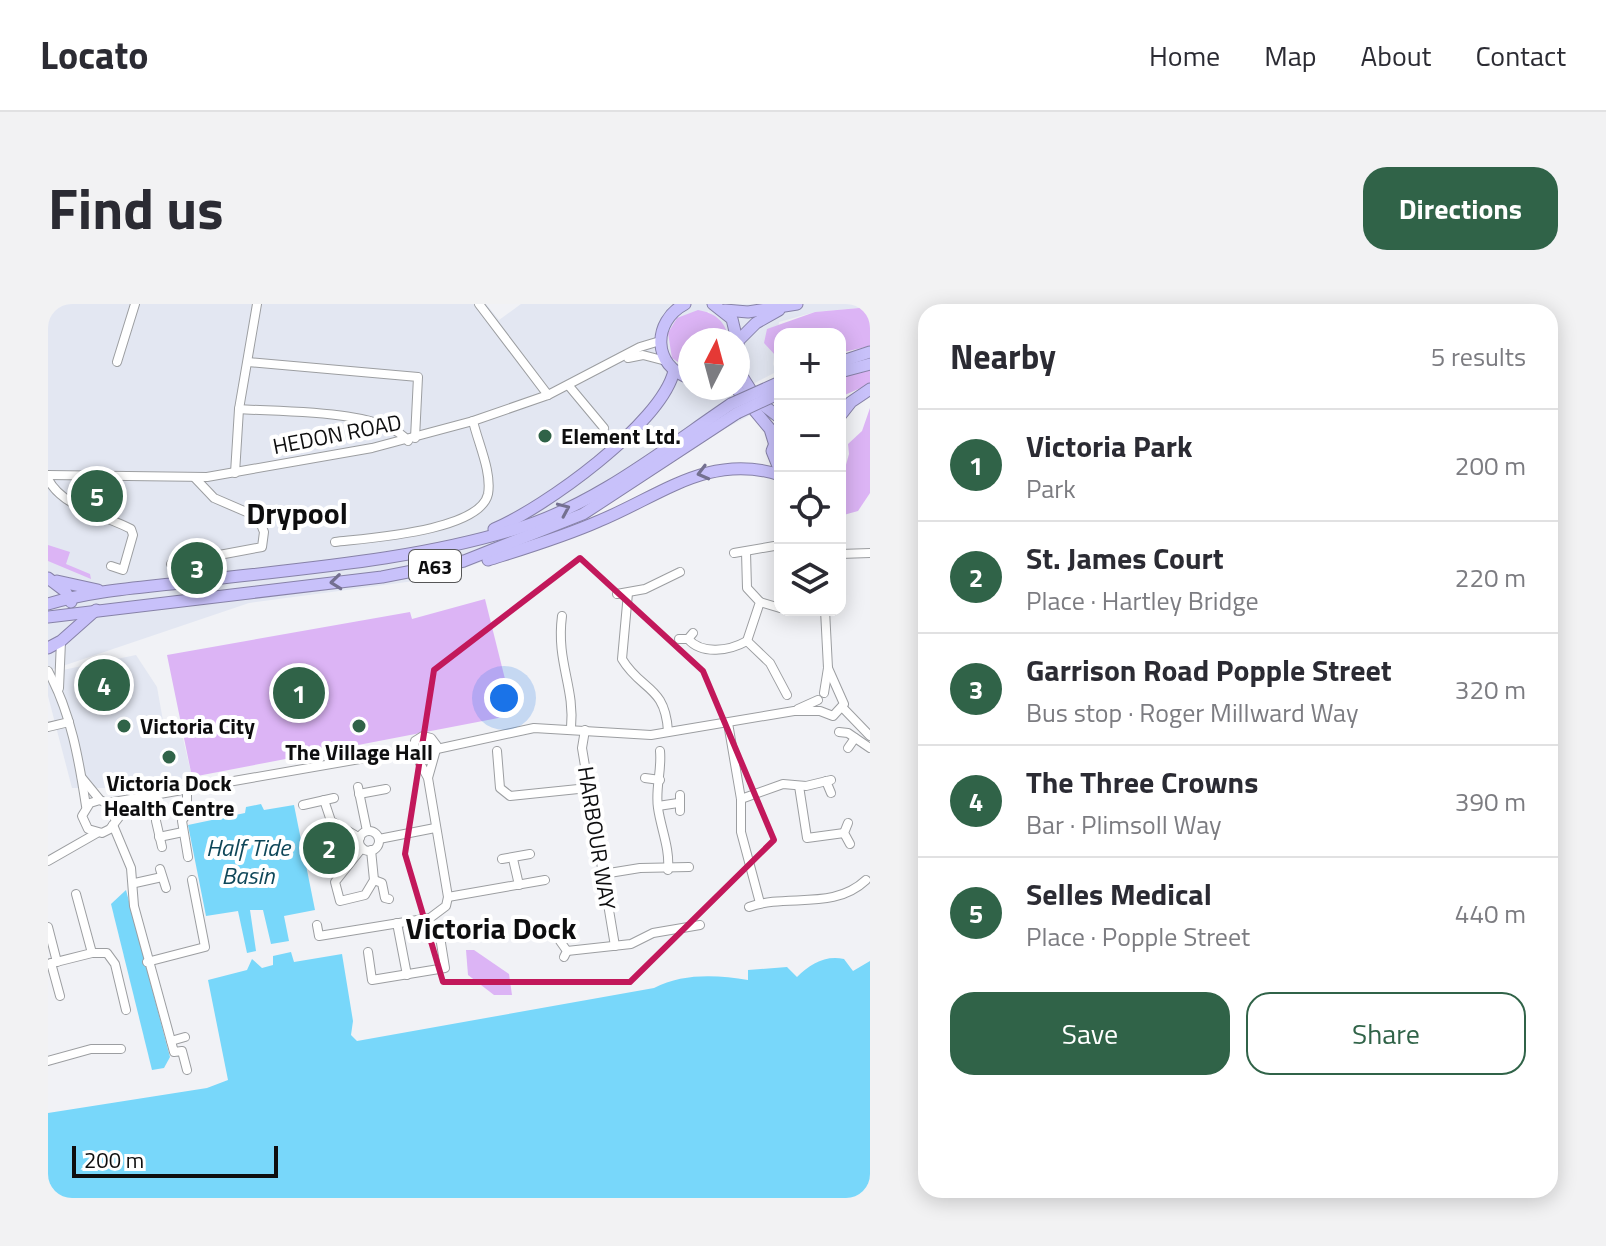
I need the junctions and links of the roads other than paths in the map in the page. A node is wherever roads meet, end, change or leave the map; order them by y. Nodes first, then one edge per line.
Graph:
1 (135, 304) edge
2 (257, 304) edge
3 (479, 304) edge
4 (685, 304) edge
5 (713, 304) edge
6 (792, 305) edge
7 (674, 308) edge
8 (725, 310) junction
9 (736, 328) edge
10 (750, 329) edge
11 (660, 341) junction
12 (870, 352) edge
13 (620, 360) junction
14 (846, 360) edge
15 (666, 361) junction
16 (117, 362) dead end
17 (248, 362) junction
18 (870, 364) edge
19 (846, 370) edge
20 (674, 371) junction
21 (678, 373) edge
22 (774, 385) edge
23 (569, 386) junction
24 (750, 389) edge
25 (870, 389) edge
26 (548, 395) junction
27 (774, 395) edge
28 (746, 400) edge
29 (842, 400) edge
30 (734, 408) junction
31 (846, 408) edge
32 (239, 409) junction
33 (774, 413) edge
34 (473, 421) junction
35 (604, 428) dead end
36 (774, 433) edge
37 (412, 440) junction
38 (774, 472) edge
39 (235, 473) junction
40 (48, 477) edge
41 (195, 478) junction
42 (335, 542) dead end
43 (464, 542) junction
44 (774, 546) edge
45 (746, 552) junction
46 (734, 553) dead end
47 (870, 553) edge
48 (846, 554) edge
49 (171, 564) dead end
50 (111, 566) dead end
51 (681, 572) dead end
52 (382, 577) junction
53 (52, 580) edge
54 (103, 591) junction
55 (628, 593) junction
56 (617, 594) dead end
57 (69, 598) junction
58 (760, 602) junction
59 (48, 604) edge
60 (774, 606) edge
61 (97, 609) junction
62 (73, 612) junction
63 (562, 616) dead end
64 (825, 616) edge
65 (48, 617) edge
66 (549, 628) dead end
67 (560, 629) junction
68 (71, 630) junction
69 (687, 637) dead end
70 (61, 641) junction
71 (747, 641) junction
72 (48, 648) edge
73 (828, 668) junction
74 (48, 671) edge
75 (59, 692) junction
76 (836, 692) junction
77 (787, 695) dead end
78 (821, 696) junction
79 (794, 711) junction
80 (820, 711) junction
81 (840, 712) junction
82 (69, 722) junction
83 (728, 723) junction
84 (48, 727) edge
85 (571, 728) junction
86 (585, 730) junction
87 (668, 731) junction
88 (839, 732) dead end
89 (870, 736) edge
90 (855, 738) junction
91 (848, 748) dead end
92 (870, 748) edge
93 (413, 749) junction
94 (435, 749) junction
95 (497, 751) dead end
96 (660, 751) dead end
97 (421, 760) junction
98 (82, 778) junction
99 (428, 778) junction
100 (645, 778) dead end
101 (660, 780) junction
102 (799, 786) junction
103 (588, 788) junction
104 (386, 789) dead end
105 (187, 791) junction
106 (502, 792) junction
107 (831, 793) dead end
108 (133, 799) junction
109 (494, 799) dead end
110 (741, 799) junction
111 (104, 801) junction
112 (679, 803) dead end
113 (303, 805) dead end
114 (86, 806) junction
115 (658, 806) junction
116 (208, 808) dead end
117 (187, 813) junction
118 (156, 821) dead end
119 (114, 822) junction
120 (848, 823) dead end
121 (85, 826) junction
122 (435, 828) junction
123 (183, 832) junction
124 (100, 833) junction
125 (844, 833) junction
126 (379, 839) junction
127 (365, 842) junction
128 (122, 844) junction
129 (850, 844) dead end
130 (74, 850) junction
131 (530, 854) dead end
132 (188, 857) dead end
133 (502, 859) dead end
134 (513, 859) junction
135 (48, 861) edge
136 (689, 867) dead end
137 (668, 870) junction
138 (603, 874) junction
139 (867, 877) edge
140 (192, 880) dead end
141 (374, 880) junction
142 (545, 880) dead end
143 (135, 883) junction
144 (519, 885) junction
145 (166, 888) dead end
146 (76, 894) dead end
147 (448, 897) junction
148 (389, 899) dead end
149 (760, 903) junction
150 (749, 907) dead end
151 (687, 918) dead end
152 (397, 923) junction
153 (317, 925) dead end
154 (48, 927) edge
155 (560, 941) dead end
156 (441, 943) dead end
157 (615, 946) junction
158 (368, 952) dead end
159 (92, 953) junction
160 (147, 962) junction
161 (52, 963) edge
162 (407, 975) junction
163 (60, 996) dead end
164 (126, 1010) dead end
165 (185, 1037) dead end
166 (171, 1041) junction
167 (116, 1044) dead end
168 (48, 1061) edge
169 (187, 1070) dead end

1 - 16 street
2 - 17 street
3 - 26 street
4 - 7 highway
5 - 8 highway
6 - 8 highway
6 - 10 highway
7 - 11 highway
8 - 9 highway
11 - 13 street, HEDON ROAD
11 - 15 highway
12 - 14 highway
13 - 15 street, HEDON ROAD
13 - 23 street, HEDON ROAD
15 - 20 highway
17 - 32 street
17 - 37 street
18 - 19 highway
20 - 21 highway
20 - 43 highway, A63
22 - 30 highway, A63, bridge
23 - 26 street, HEDON ROAD
23 - 35 street
24 - 33 highway
25 - 29 highway
25 - 31 highway
26 - 34 street, HEDON ROAD
27 - 30 highway, A63, bridge
28 - 36 highway
43 -> 30 highway, A63
30 - 52 highway, A63
32 - 37 street
32 - 39 street
34 - 37 street, HEDON ROAD
34 - 42 street
37 - 39 street, HEDON ROAD
38 -> 52 highway, A63
39 - 41 street, HEDON ROAD
40 - 41 street, HEDON ROAD
40 - 50 street
41 - 49 street
43 - 54 highway, A63
44 - 45 street
45 - 46 street
45 - 58 street
47 - 48 street
51 - 55 street
52 -> 61 highway, A63
53 - 54 highway, A63
53 - 57 highway
54 - 57 highway, A63
55 - 56 street
55 - 87 street
57 - 59 highway, A63
57 - 62 highway
58 - 60 street
58 - 71 street
61 - 62 highway, A63
61 - 68 highway
62 - 65 highway, A63
62 - 68 highway
63 - 67 street
64 - 73 street
66 - 67 street
67 - 85 street
68 - 70 highway
69 - 71 street
70 - 72 highway
70 - 75 street
71 - 77 street
73 - 76 street
73 - 78 street
74 - 75 street
75 - 82 street
76 - 78 street
76 - 81 street
78 - 79 street
78 - 80 street
79 - 80 street
79 - 83 street
80 - 81 street
81 - 89 street
82 - 84 street
82 - 98 street
83 - 87 street
83 - 110 street
85 - 86 street
85 - 94 street
86 - 87 street
86 - 103 street, HARBOUR WAY
88 - 90 street
90 - 91 street
90 - 92 street
93 - 94 street
93 - 97 street
93 - 105 street
94 - 97 street
94 - 99 street
95 - 106 street
96 - 101 street
97 - 99 street
98 - 111 street
98 - 114 street
99 - 122 street
100 - 101 street
101 - 115 street
102 - 107 street
102 - 110 street
102 - 125 street
103 - 106 street
103 - 138 street, HARBOUR WAY
104 - 127 street
105 - 108 street
105 - 117 street
106 - 109 street
108 - 111 street
108 - 119 street
110 - 149 street
111 - 114 street
111 - 119 street
112 - 115 street
113 - 127 street
114 - 121 street
115 - 137 street
116 - 117 street
117 - 123 street
118 - 123 street
119 - 124 street
119 - 128 street
120 - 125 street
121 - 124 street
121 - 130 street
122 - 126 street
122 - 147 street
123 - 132 street
124 - 128 street
124 - 130 street
125 - 129 street
126 - 127 street
126 - 127 street
127 - 141 street
127 - 141 street
128 - 143 street
130 - 135 street
131 - 134 street
133 - 134 street
134 - 144 street
136 - 137 street
137 - 138 street
138 - 157 street, HARBOUR WAY
139 - 149 street
140 - 160 street
141 - 148 street
142 - 144 street
143 - 145 street
143 - 160 street
144 - 147 street
146 - 159 street
147 - 152 street
149 - 150 street
151 - 157 street
152 - 153 street
152 - 162 street
154 - 161 street
155 - 157 street
156 - 162 street
158 - 162 street
159 - 161 street
159 - 164 street
160 - 166 street
161 - 163 street
165 - 166 street
166 - 169 street
167 - 168 street

